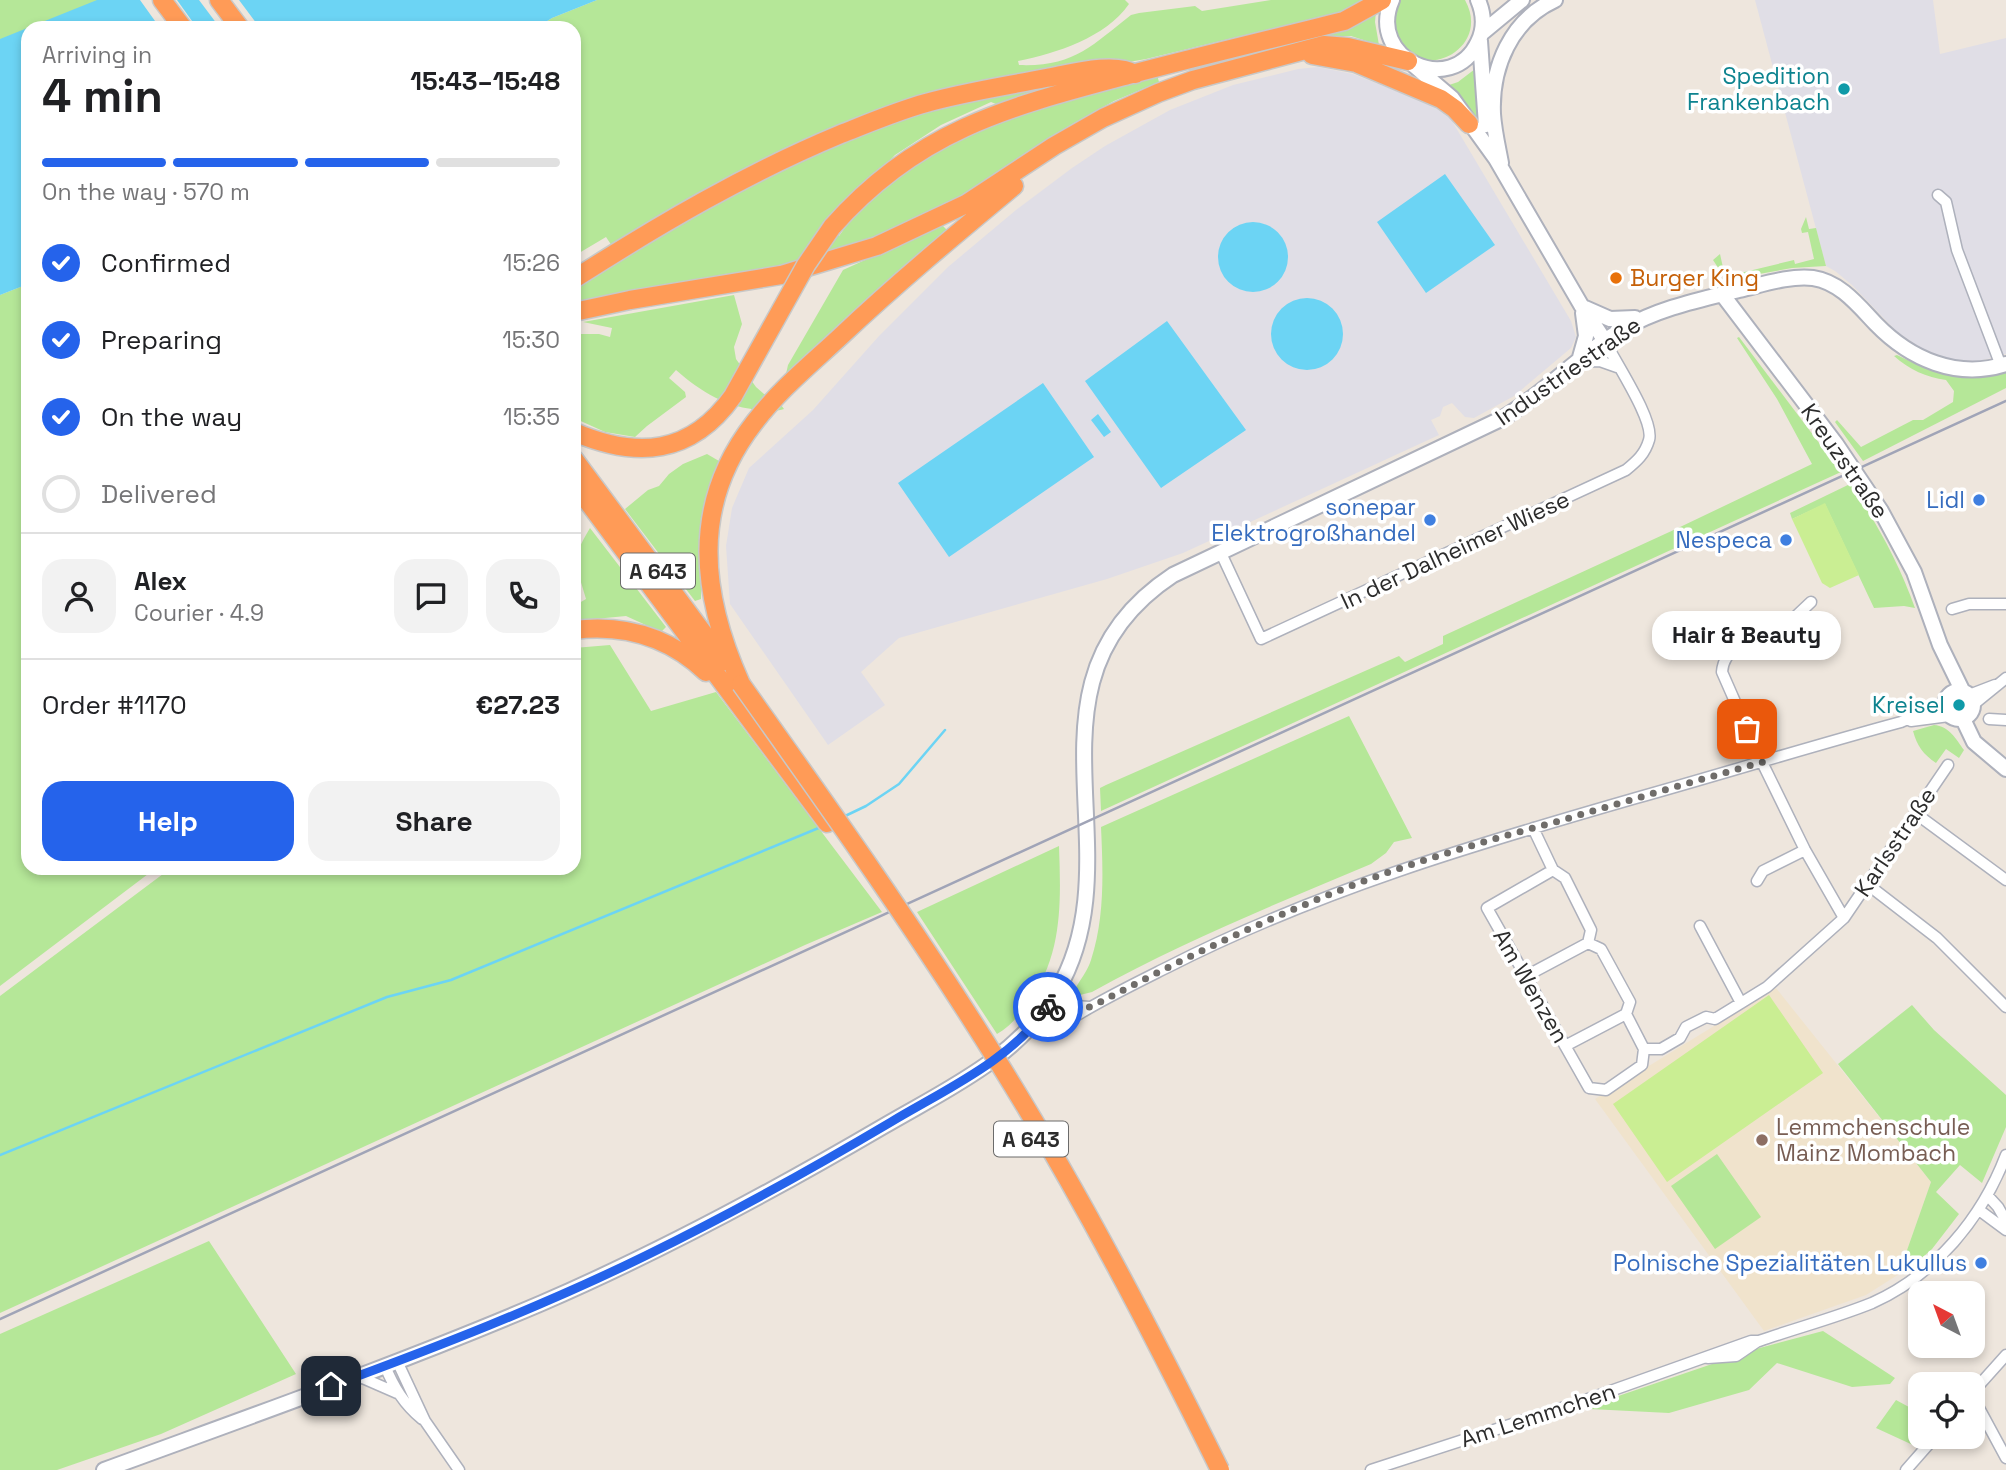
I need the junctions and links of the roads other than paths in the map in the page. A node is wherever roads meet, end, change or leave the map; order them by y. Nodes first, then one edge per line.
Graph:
1 (150, 0) edge
2 (162, 0) edge
3 (219, 0) edge
4 (1478, 0) edge
5 (1522, 0) edge
6 (1555, 0) edge
7 (1388, 2) edge
8 (165, 21) edge
9 (178, 21) edge
10 (235, 21) edge
11 (1481, 36) junction
12 (1266, 59) junction
13 (1410, 62) junction
14 (1135, 74) junction
15 (1122, 109) junction
16 (1469, 124) junction
17 (1499, 164) junction
18 (1938, 195) dead end
19 (581, 275) edge
20 (1722, 295) junction
21 (1581, 305) junction
22 (581, 311) edge
23 (1647, 316) junction
24 (1605, 341) junction
25 (1578, 362) junction
26 (2003, 365) edge
27 (1618, 367) junction
28 (581, 435) edge
29 (581, 468) edge
30 (581, 492) edge
31 (1220, 551) junction
32 (1811, 602) dead end
33 (2006, 604) edge
34 (1952, 610) dead end
35 (581, 630) edge
36 (1940, 645) junction
37 (2002, 680) edge
38 (741, 684) junction
39 (1968, 697) junction
40 (740, 704) junction
41 (1951, 708) junction
42 (1989, 719) dead end
43 (2006, 720) edge
44 (1763, 762) junction
45 (1948, 765) dead end
46 (2006, 769) edge
47 (1915, 813) junction
48 (1533, 828) junction
49 (1805, 850) junction
50 (1553, 870) junction
51 (2006, 880) edge
52 (1757, 881) dead end
53 (1867, 884) junction
54 (1844, 918) junction
55 (1700, 926) dead end
56 (1588, 943) junction
57 (1526, 976) junction
58 (1054, 996) junction
59 (1741, 1003) junction
60 (1091, 1007) junction
61 (2006, 1007) edge
62 (1046, 1009) junction
63 (1626, 1014) junction
64 (1565, 1046) junction
65 (1644, 1049) junction
66 (2006, 1155) edge
67 (1988, 1196) junction
68 (1979, 1210) junction
69 (2006, 1221) edge
70 (2006, 1230) edge
71 (2006, 1355) edge
72 (391, 1364) junction
73 (358, 1376) junction
74 (1985, 1379) edge
75 (397, 1393) junction
76 (1985, 1418) edge
77 (425, 1422) junction
78 (1924, 1449) edge
79 (2006, 1458) edge
80 (104, 1470) edge
81 (459, 1470) edge
82 (1210, 1470) edge
83 (1220, 1470) edge
84 (1371, 1470) edge
85 (1906, 1470) edge

1 - 8 highway
2 - 9 highway
3 - 10 highway
4 - 11 main road, In der Dalheimer Wiese
5 - 11 main road
6 - 17 main road
7 - 13 main road, In der Dalheimer Wiese
7 - 14 highway
11 - 13 main road
11 - 17 main road, In der Dalheimer Wiese
12 - 13 highway
12 - 15 highway
12 - 16 highway
13 - 16 main road, In der Dalheimer Wiese
14 - 19 highway
14 - 28 highway, bridge
15 - 22 highway
15 - 38 highway
16 - 17 main road, In der Dalheimer Wiese
17 - 21 main road, In der Dalheimer Wiese
18 - 26 street
20 - 23 main road, Industriestraße
20 - 26 main road, Industriestraße
20 - 36 main road, Kreuzstraße
21 - 23 main road
21 - 24 main road, In der Dalheimer Wiese
21 - 25 main road
23 - 24 main road, Industriestraße
24 - 25 main road, Industriestraße
24 - 27 street, In der Dalheimer Wiese
25 - 27 street
25 - 31 main road, Industriestraße
27 - 31 street, In der Dalheimer Wiese
29 - 38 highway, A 643
30 - 40 highway, A 643
31 - 58 main road, Industriestraße
32 - 44 street, Karlsstraße
33 - 34 street
35 - 40 highway
36 - 39 main road, Kreuzstraße
36 - 41 main road, Kreuzstraße
37 - 39 street
38 - 83 highway, A 643, bridge
39 - 41 main road
39 - 41 main road
40 - 82 highway, A 643
41 - 44 street
41 - 46 main road, Kreuzstraße
42 - 43 street
44 - 48 street
44 - 49 street, Karlsstraße
45 - 47 street, Karlsstraße
47 - 51 street
47 - 53 street, Karlsstraße
48 - 50 street
48 - 60 street
49 - 52 street
49 - 54 street, Karlsstraße
50 - 56 street
50 - 57 street, Am Wenzen
53 - 54 street, Karlsstraße
53 - 61 street
54 - 59 street, Karlsstraße
55 - 59 street
56 - 57 street
56 - 63 street
57 - 64 street, Am Wenzen
58 - 60 street
58 - 62 main road, Industriestraße
59 - 65 street, Karlsstraße
60 - 62 street
62 - 72 main road, Industriestraße
63 - 64 street
63 - 65 street
64 - 65 street, Am Wenzen
66 - 67 street, Am Lemmchen
67 - 68 street, Am Lemmchen
67 - 69 street
68 - 70 street
68 - 84 street, Am Lemmchen
71 - 74 street
72 - 73 main road, Industriestraße
72 - 75 street
72 - 77 street
73 - 75 street
73 - 80 main road, Industriestraße
75 - 77 street
76 - 79 street
77 - 81 street
78 - 85 street

